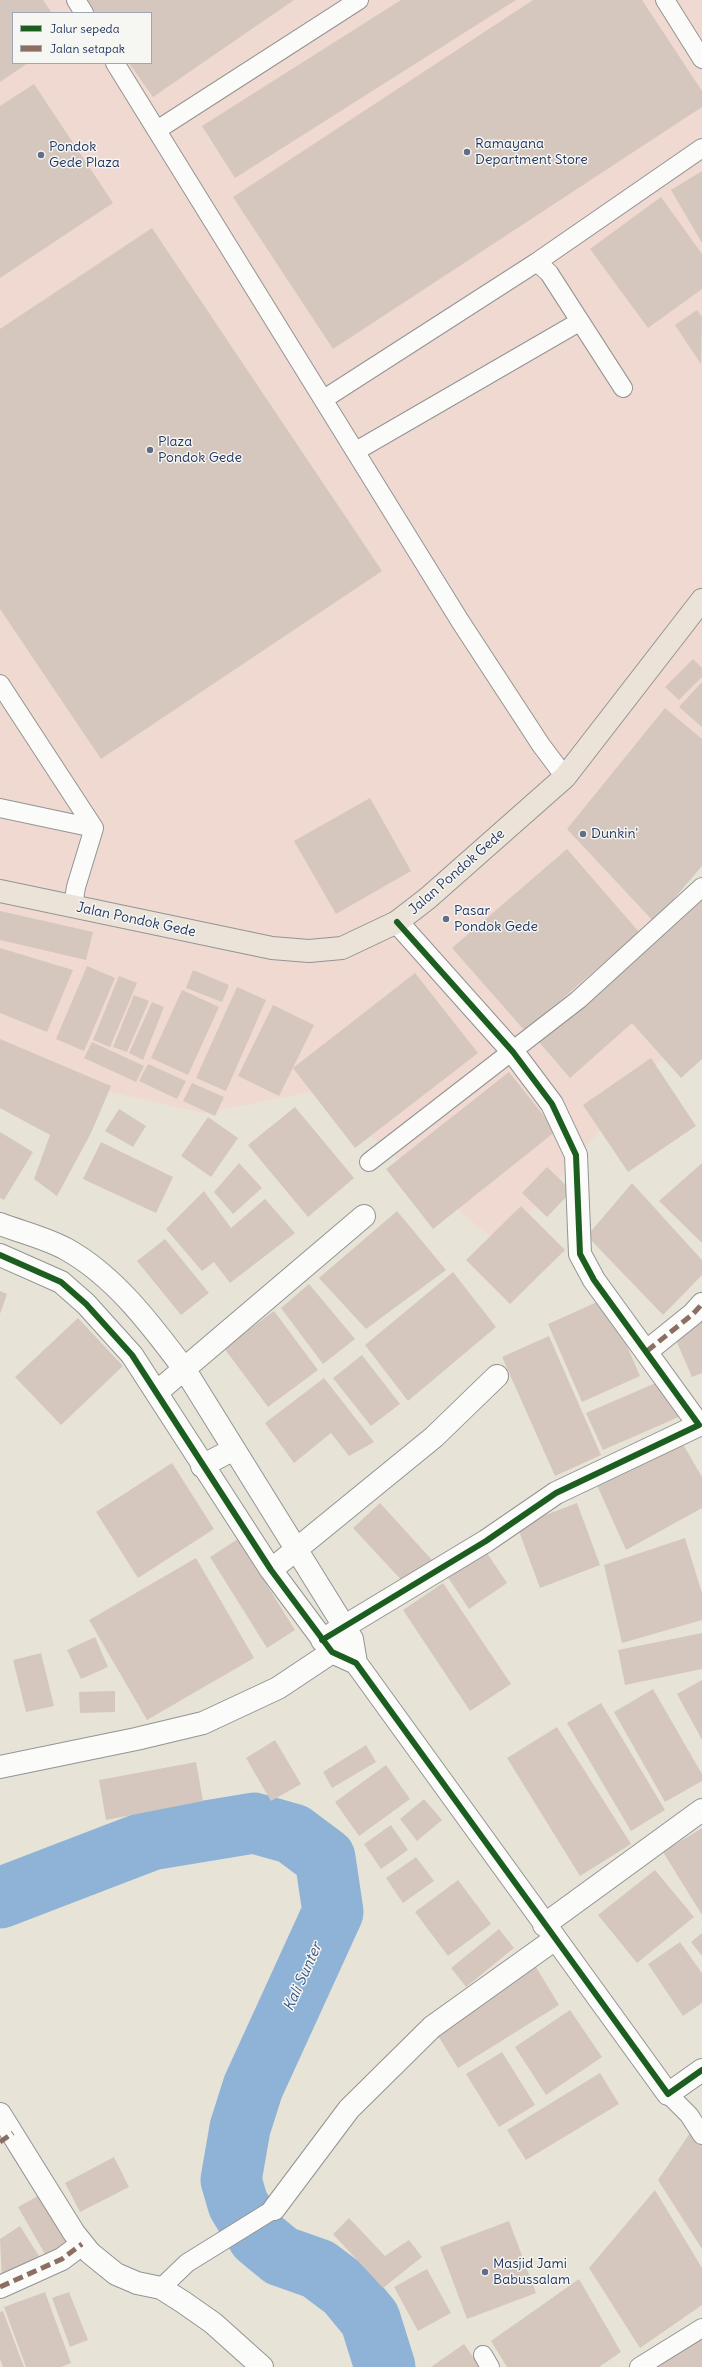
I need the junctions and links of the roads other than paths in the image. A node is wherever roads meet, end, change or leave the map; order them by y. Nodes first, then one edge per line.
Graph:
1 (76, 0) edge
2 (358, 0) edge
3 (665, 0) edge
4 (83, 12) edge
5 (702, 59) edge
6 (116, 64) edge
7 (157, 130) junction
8 (702, 148) edge
9 (537, 262) junction
10 (579, 322) junction
11 (623, 388) dead end
12 (324, 398) junction
13 (356, 451) junction
14 (702, 600) edge
15 (0, 684) edge
16 (565, 777) junction
17 (0, 808) edge
18 (94, 828) junction
19 (702, 887) edge
20 (0, 891) edge
21 (73, 906) junction
22 (397, 922) junction
23 (513, 1052) junction
24 (369, 1162) dead end
25 (364, 1216) dead end
26 (0, 1224) edge
27 (0, 1255) edge
28 (702, 1304) edge
29 (159, 1335) junction
30 (647, 1351) junction
31 (132, 1355) junction
32 (185, 1370) junction
33 (497, 1376) dead end
34 (157, 1392) junction
35 (701, 1425) edge
36 (234, 1449) junction
37 (202, 1466) junction
38 (297, 1550) junction
39 (271, 1570) junction
40 (348, 1632) junction
41 (327, 1646) junction
42 (356, 1663) junction
43 (0, 1767) edge
44 (702, 1810) edge
45 (550, 1932) junction
46 (702, 2070) edge
47 (668, 2094) junction
48 (0, 2114) edge
49 (702, 2135) edge
50 (6, 2138) edge
51 (274, 2209) joint
52 (82, 2244) junction
53 (0, 2287) edge
54 (160, 2288) junction
55 (702, 2328) edge
56 (262, 2367) edge
57 (639, 2367) edge

1 - 4 lane
2 - 7 lane
3 - 5 lane
6 - 7 lane
7 - 12 lane
8 - 9 lane
9 - 10 lane
9 - 12 lane
10 - 11 lane
10 - 13 lane
12 - 13 lane
13 - 16 lane
14 - 16 main road, Jalan Pondok Gede
15 - 18 lane
16 - 22 main road, Jalan Pondok Gede
17 - 18 lane
18 - 21 lane
19 - 23 lane
20 - 21 main road, Jalan Pondok Gede
21 - 22 main road, Jalan Pondok Gede
22 - 23 street
23 - 24 lane
23 - 30 street
25 - 32 street
26 - 29 street
27 - 31 street
28 - 30 street
29 - 31 street
29 - 32 street
30 - 35 street
31 - 34 street
32 - 34 street
32 - 36 street
33 - 38 street
34 - 37 street
35 - 40 street
36 - 37 street
36 - 38 street
37 - 39 street
38 - 39 street
38 - 40 street
39 - 41 street
40 - 41 street
40 - 42 street
41 - 42 street
41 - 43 street
42 - 45 street
44 - 45 street
45 - 47 street
45 - 51 street
46 - 47 street
47 - 49 lane
48 - 50 street
50 - 52 street
51 - 54 lane
52 - 53 street
52 - 54 street
54 - 56 street
55 - 57 lane

